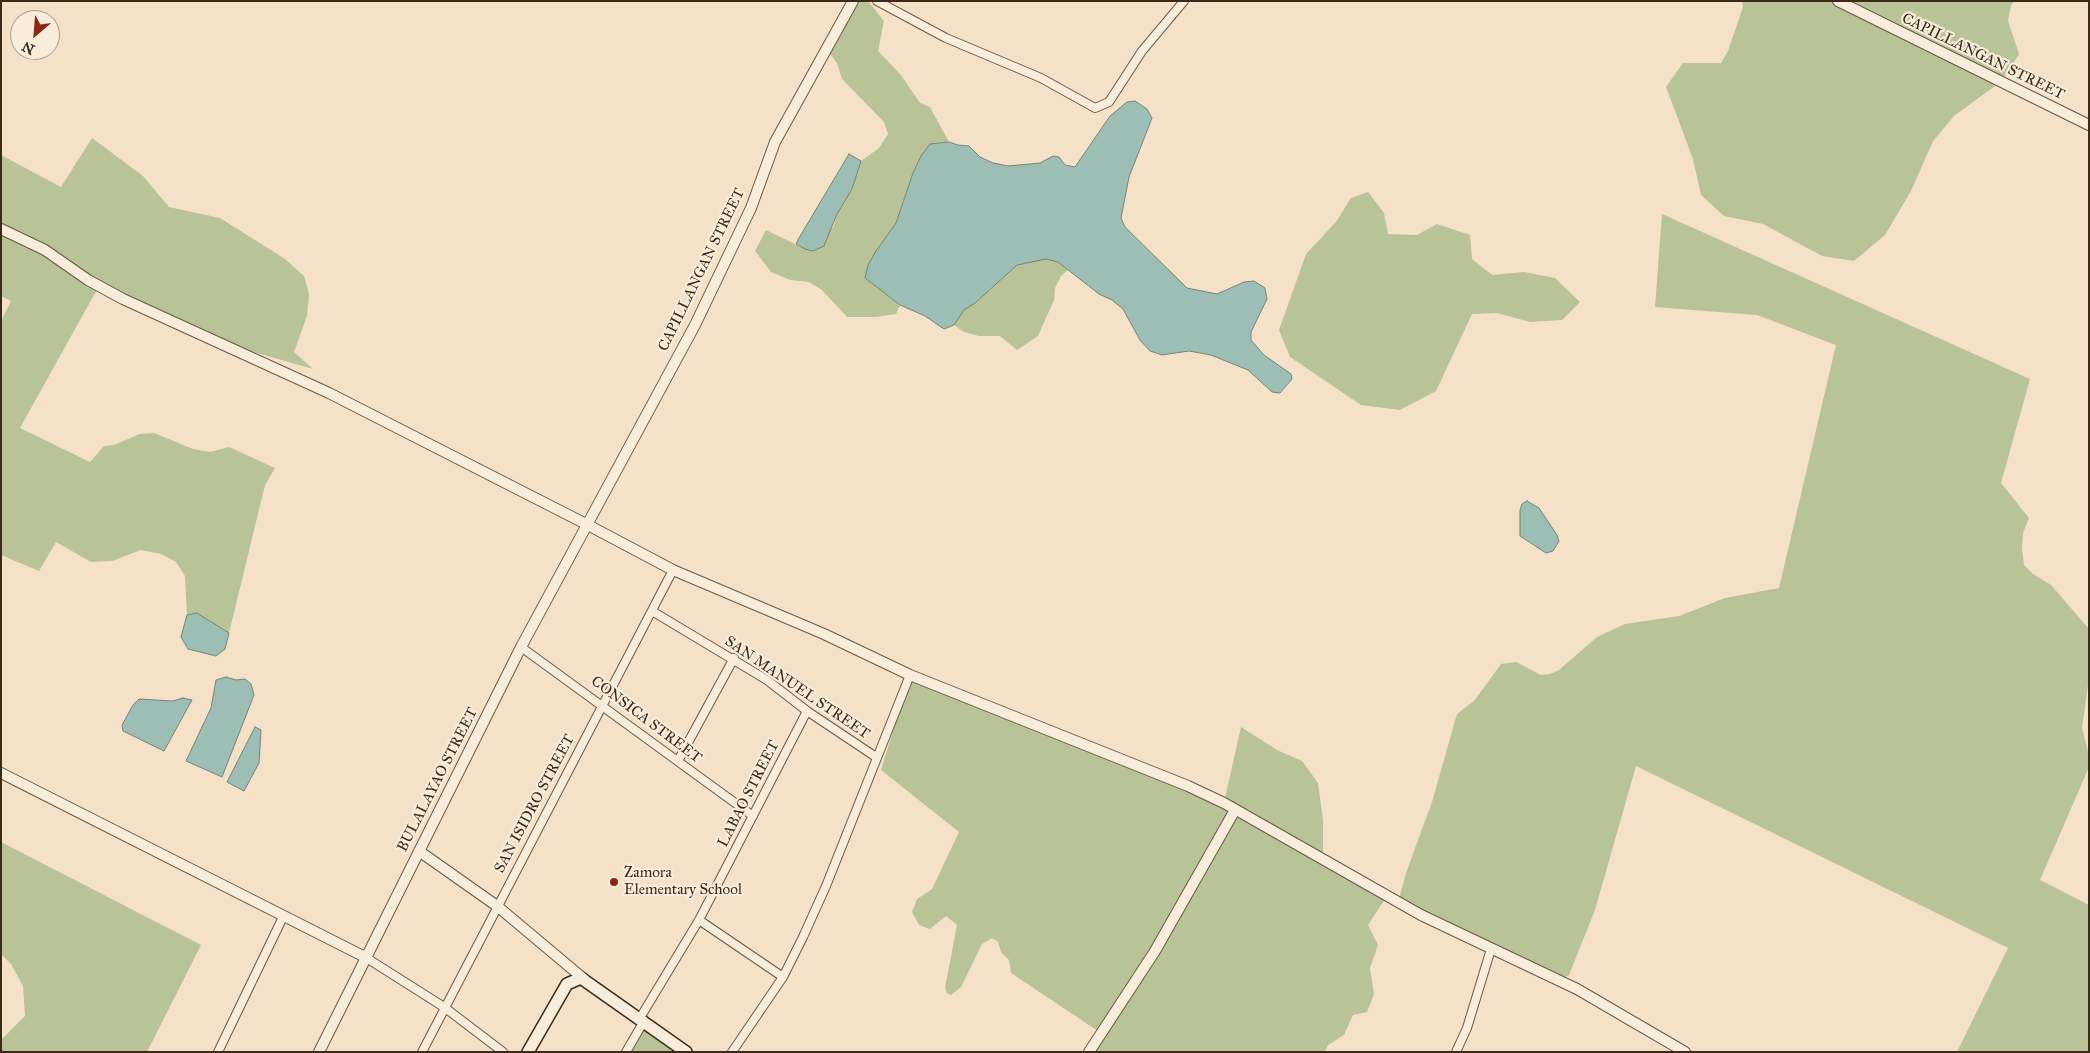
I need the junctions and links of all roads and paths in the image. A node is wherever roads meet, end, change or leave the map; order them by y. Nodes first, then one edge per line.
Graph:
1 (853, 1) edge
2 (877, 1) edge
3 (1184, 1) edge
4 (1838, 1) edge
5 (2089, 125) edge
6 (1, 229) edge
7 (586, 524) junction
8 (673, 570) junction
9 (652, 611) junction
10 (521, 647) junction
11 (734, 659) junction
12 (910, 675) junction
13 (604, 705) junction
14 (807, 711) junction
15 (876, 756) junction
16 (678, 760) junction
17 (1, 773) edge
18 (1235, 810) junction
19 (753, 816) junction
20 (419, 851) junction
21 (497, 906) junction
22 (283, 916) junction
23 (699, 920) junction
24 (1491, 949) junction
25 (365, 957) junction
26 (783, 977) junction
27 (584, 979) junction
28 (444, 1007) junction
29 (642, 1020) junction
30 (218, 1052) edge
31 (319, 1052) edge
32 (422, 1052) edge
33 (502, 1052) edge
34 (528, 1052) edge
35 (626, 1052) edge
36 (686, 1052) edge
37 (732, 1052) edge
38 (1089, 1052) edge
39 (1456, 1052) edge
40 (1685, 1052) edge

1 - 7 street, CAPILLANGAN STREET
2 - 3 street
4 - 5 street, CAPILLANGAN STREET
6 - 7 street
7 - 8 street
7 - 10 street, BULALAYAO STREET
8 - 9 street, SAN ISIDRO STREET
8 - 12 street
9 - 11 street, SAN MANUEL STREET
9 - 13 street, SAN ISIDRO STREET
10 - 13 street, CONSICA STREET
10 - 20 street, BULALAYAO STREET
11 - 14 street, SAN MANUEL STREET
11 - 16 street
12 - 15 street
12 - 18 street
13 - 16 street, CONSICA STREET
13 - 21 street, SAN ISIDRO STREET
14 - 15 street, SAN MANUEL STREET
14 - 19 street, LABAO STREET
15 - 26 street
16 - 19 street, CONSICA STREET
17 - 22 street
18 - 24 street
18 - 38 street
19 - 23 street, LABAO STREET
20 - 21 street
20 - 25 street, BULALAYAO STREET
21 - 27 street
21 - 28 street, SAN ISIDRO STREET
22 - 25 street
22 - 30 street
23 - 26 street
23 - 29 street, LABAO STREET
24 - 39 street
24 - 40 street
25 - 28 street
25 - 31 street, BULALAYAO STREET
26 - 37 street
27 - 29 main road
27 - 34 main road
28 - 32 street, SAN ISIDRO STREET
28 - 33 street
29 - 35 street, LABAO STREET
29 - 36 main road

